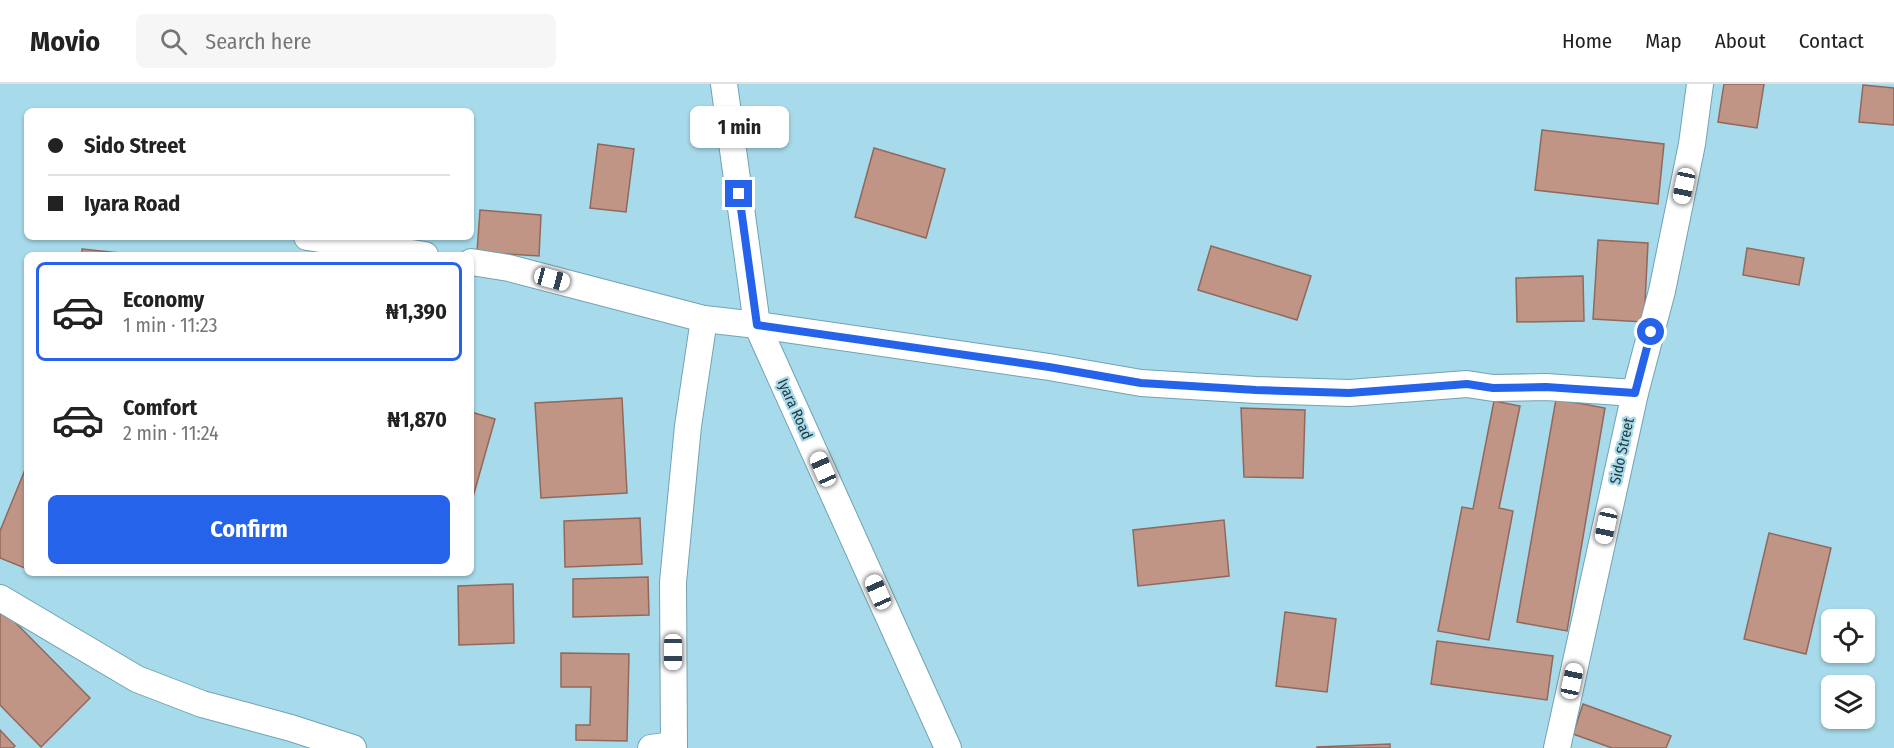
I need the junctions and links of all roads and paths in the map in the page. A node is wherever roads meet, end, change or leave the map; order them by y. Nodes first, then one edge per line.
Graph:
1 (724, 84) edge
2 (1700, 84) edge
3 (327, 240) edge
4 (405, 252) edge
5 (474, 262) edge
6 (704, 319) junction
7 (757, 325) junction
8 (1635, 393) junction
9 (0, 598) edge
10 (666, 747) edge
11 (352, 748) edge
12 (948, 748) edge
13 (1557, 748) edge

1 - 7 street, Iyara Road
2 - 8 street, Sido Street
3 - 4 street
5 - 6 street
6 - 7 street
6 - 10 street
7 - 8 street
7 - 12 street, Iyara Road
8 - 13 street, Sido Street
9 - 11 street

